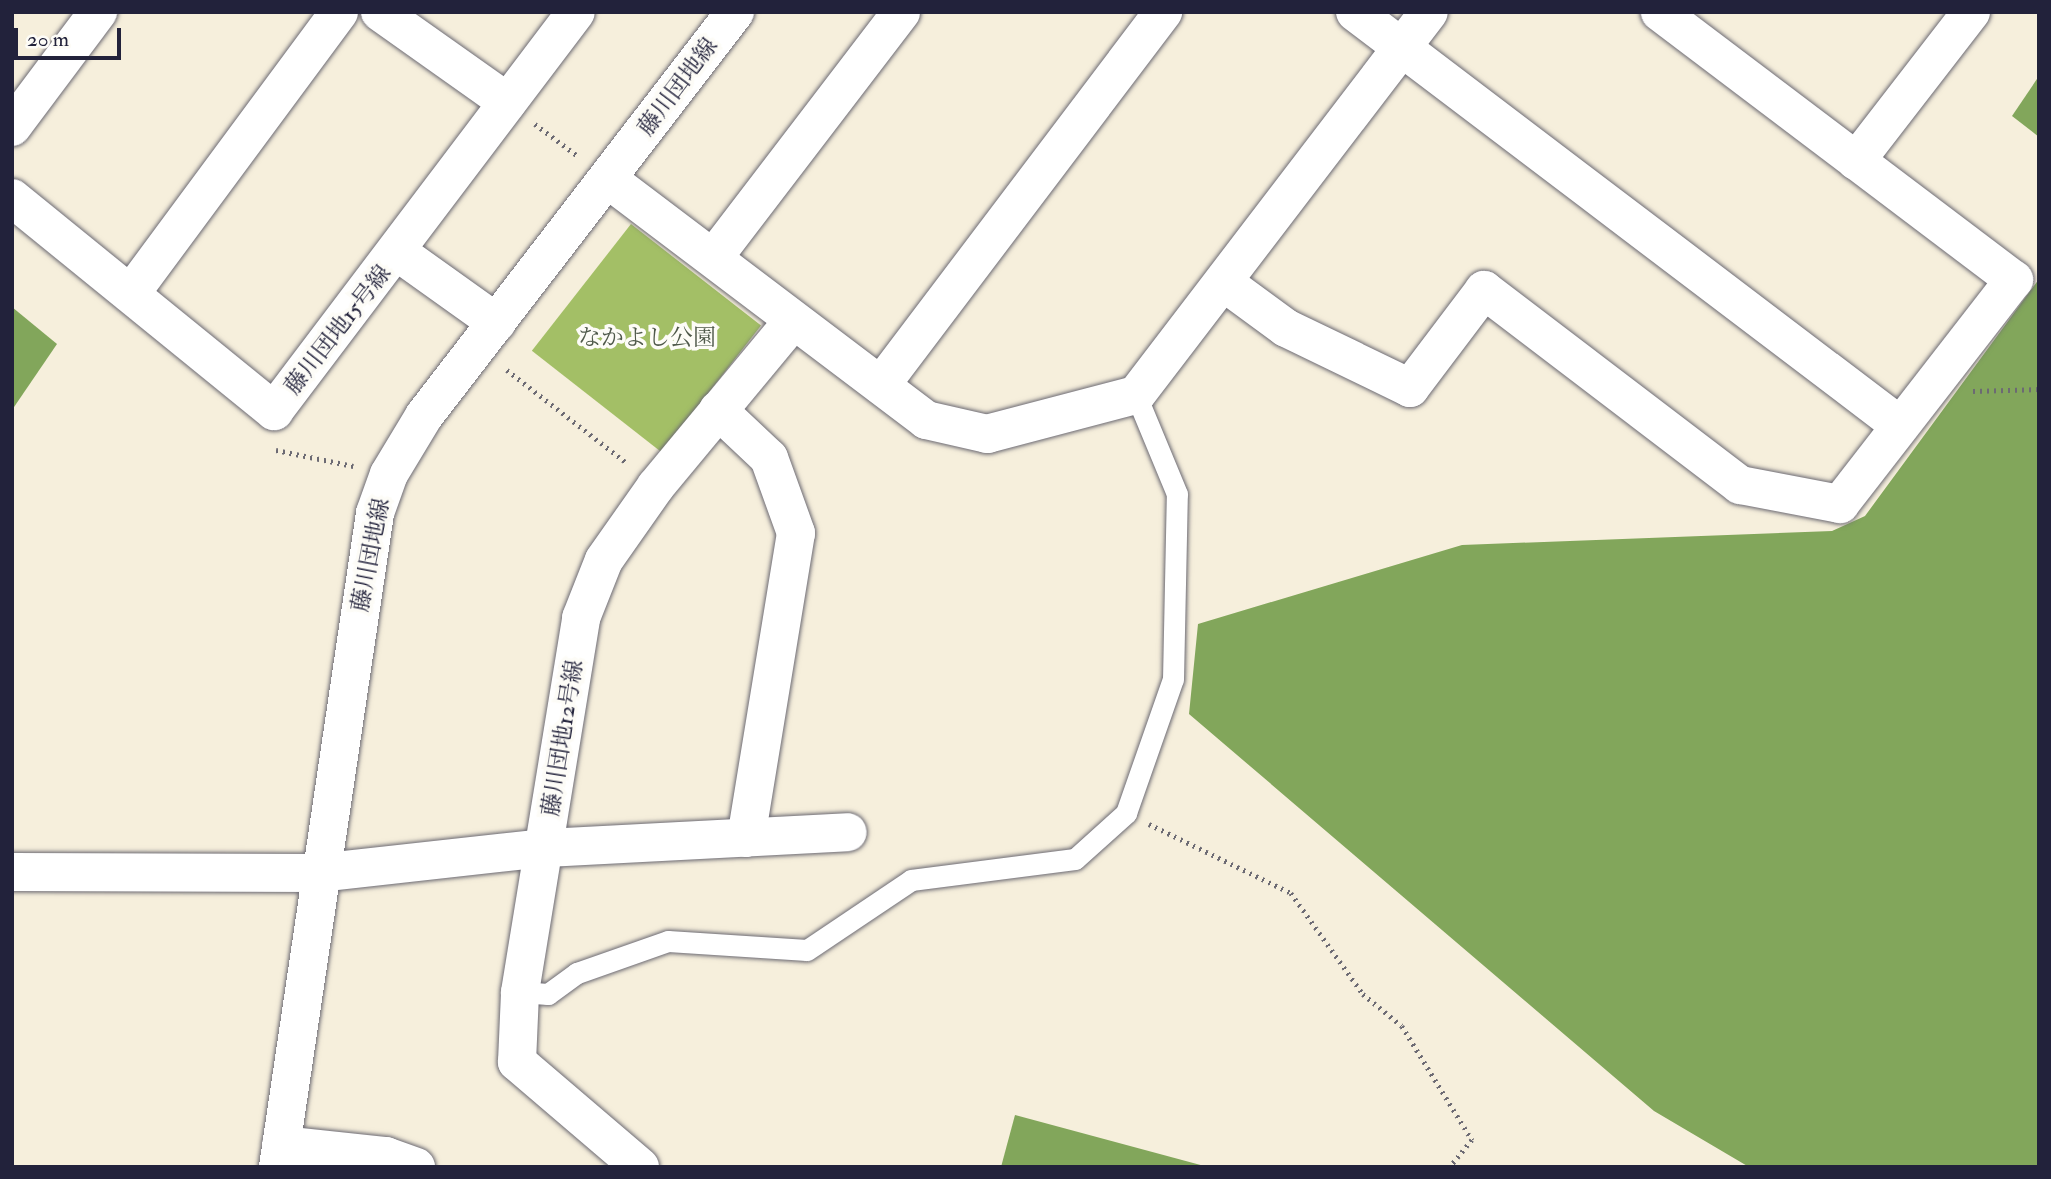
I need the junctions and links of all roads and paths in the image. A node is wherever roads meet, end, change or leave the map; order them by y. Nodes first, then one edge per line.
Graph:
1 (98, 12) edge
2 (340, 12) edge
3 (380, 12) edge
4 (576, 12) edge
5 (735, 12) edge
6 (901, 12) edge
7 (1163, 12) edge
8 (1355, 12) edge
9 (1429, 12) edge
10 (1971, 12) edge
11 (1680, 18) edge
12 (1401, 48) junction
13 (507, 102) junction
14 (12, 127) edge
15 (1856, 161) junction
16 (609, 180) junction
17 (12, 198) edge
18 (399, 253) junction
19 (715, 257) junction
20 (1226, 284) junction
21 (132, 292) junction
22 (793, 321) junction
23 (488, 335) junction
24 (881, 385) junction
25 (2039, 388) edge
26 (1136, 394) junction
27 (1925, 394) junction
28 (718, 410) junction
29 (274, 411) junction
30 (1898, 424) junction
31 (389, 474) junction
32 (656, 486) junction
33 (1126, 813) junction
34 (848, 832) dead end
35 (746, 838) junction
36 (546, 848) junction
37 (12, 872) edge
38 (318, 873) junction
39 (520, 992) junction
40 (280, 1156) edge
41 (416, 1167) edge
42 (640, 1167) edge
43 (1450, 1167) edge

1 - 14 street
2 - 21 street
3 - 13 street
4 - 13 street, 藤川団地15号線
5 - 16 street, 藤川団地線
6 - 19 street
7 - 24 street
8 - 12 street
9 - 12 street
10 - 15 street
11 - 15 street
12 - 20 street
12 - 30 street
13 - 16 path
13 - 18 street, 藤川団地15号線
15 - 27 street
16 - 19 street
16 - 23 street, 藤川団地線
17 - 21 street, 藤川団地15号線
18 - 23 street
18 - 29 street, 藤川団地15号線
19 - 22 street
20 - 26 street
20 - 30 street
21 - 29 street, 藤川団地15号線
22 - 24 street
22 - 28 street, 藤川団地12号線
23 - 31 street, 藤川団地線
23 - 32 path
24 - 26 street
25 - 27 path
26 - 33 lane
27 - 30 street
28 - 32 street, 藤川団地12号線
28 - 35 street
29 - 31 path
31 - 38 street, 藤川団地線
32 - 36 street, 藤川団地12号線
33 - 39 lane
33 - 43 path
34 - 35 street
35 - 36 street
36 - 38 street
36 - 39 street, 藤川団地12号線
37 - 38 street
38 - 40 street, 藤川団地線
39 - 42 street, 藤川団地12号線
40 - 41 street

